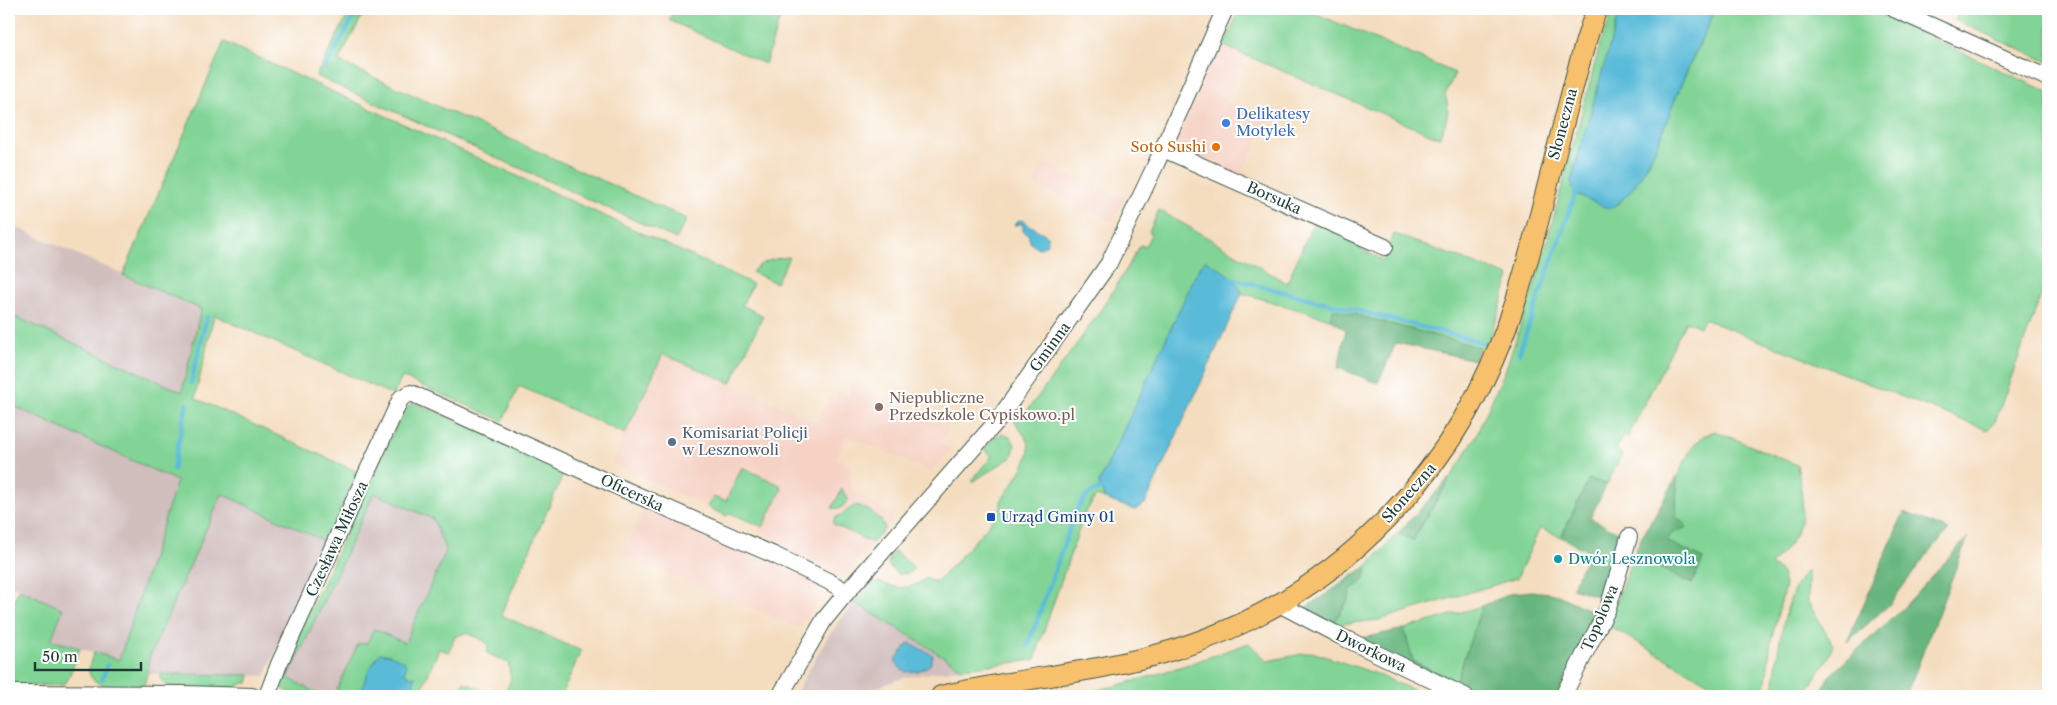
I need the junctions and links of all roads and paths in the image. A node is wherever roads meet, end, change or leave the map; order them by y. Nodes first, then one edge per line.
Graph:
1 (1225, 9) edge
2 (1597, 9) edge
3 (1894, 9) edge
4 (2048, 78) edge
5 (1163, 149) junction
6 (1386, 247) dead end
7 (416, 394) joint
8 (1630, 537) dead end
9 (847, 592) junction
10 (1279, 604) junction
11 (9, 693) edge
12 (252, 696) edge
13 (267, 696) edge
14 (780, 696) edge
15 (941, 696) edge
16 (1465, 696) edge
17 (1563, 696) edge

1 - 5 street, Gminna
2 - 10 main road, Słoneczna
3 - 4 street
5 - 6 street, Borsuka
5 - 9 street, Gminna
7 - 9 street, Oficerska
7 - 13 street, Czesława Miłosza
8 - 17 street, Topolowa
9 - 14 street, Gminna
10 - 15 main road, Słoneczna
10 - 16 street, Dworkowa
11 - 12 street

